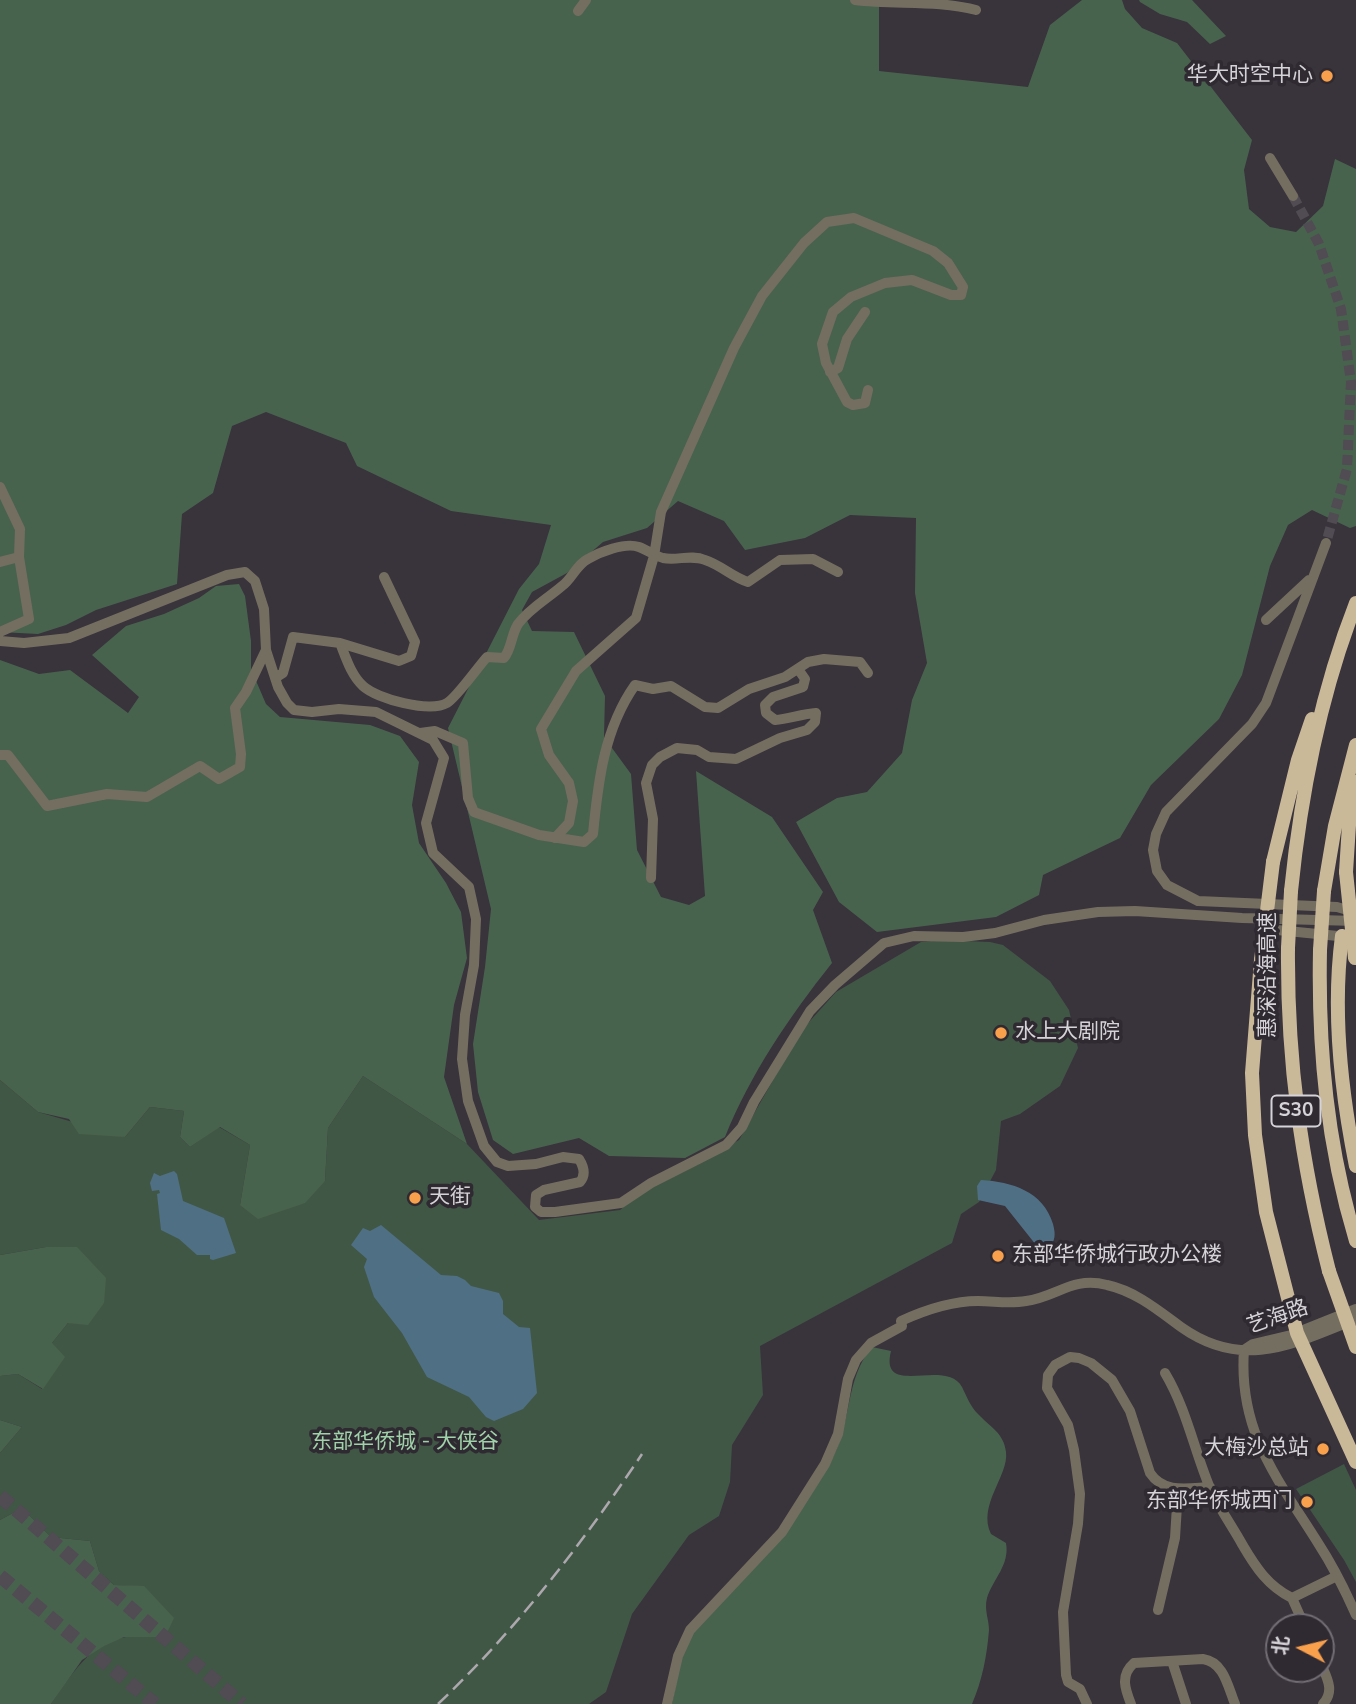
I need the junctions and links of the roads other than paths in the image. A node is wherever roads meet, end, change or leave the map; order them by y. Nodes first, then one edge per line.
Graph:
1 (586, 0) edge
2 (855, 0) edge
3 (976, 10) dead end
4 (578, 11) dead end
5 (1270, 158) dead end
6 (1293, 196) tunnel mouth
7 (864, 312) dead end
8 (830, 372) junction
9 (868, 390) dead end
10 (0, 487) edge
11 (1326, 543) tunnel mouth
12 (654, 554) junction
13 (19, 557) junction
14 (0, 562) edge
15 (838, 572) dead end
16 (1314, 575) junction
17 (383, 577) dead end
18 (1356, 603) edge
19 (1266, 620) dead end
20 (0, 632) edge
21 (0, 641) edge
22 (340, 643) junction
23 (266, 650) junction
24 (798, 669) junction
25 (868, 673) dead end
26 (1330, 676) junction
27 (275, 678) junction
28 (419, 733) junction
29 (1356, 745) edge
30 (0, 755) edge
31 (1356, 782) edge
32 (555, 838) junction
33 (651, 878) dead end
34 (1356, 913) edge
35 (1242, 918) junction
36 (1356, 921) edge
37 (1349, 937) edge
38 (1355, 963) edge
39 (1356, 1166) edge
40 (1356, 1241) edge
41 (1356, 1309) edge
42 (1356, 1319) edge
43 (1298, 1337) junction
44 (1356, 1347) edge
45 (1244, 1350) junction
46 (1165, 1373) dead end
47 (1356, 1462) edge
48 (1210, 1487) junction
49 (1178, 1489) junction
50 (1337, 1576) junction
51 (1293, 1598) junction
52 (1158, 1610) dead end
53 (1299, 1613) edge
54 (1356, 1615) edge
55 (1172, 1661) junction
56 (1330, 1683) edge
57 (667, 1704) edge
58 (1087, 1704) edge
59 (1130, 1704) edge
60 (1186, 1704) edge
61 (1235, 1704) edge
62 (1325, 1704) edge

1 - 4 street
2 - 3 street
5 - 6 street
7 - 8 street
8 - 9 street
8 - 12 street
10 - 13 street
11 - 16 street
12 - 15 street
12 - 22 street
12 - 32 street
13 - 14 street
13 - 20 street
16 - 19 street
16 - 34 street
17 - 22 street
18 - 26 highway, 惠深沿海高速 / S30
21 - 23 street
22 - 27 street
23 - 27 street
23 - 30 street
24 - 25 street
24 - 32 street
24 - 33 street
26 - 43 highway, bridge
26 - 44 highway, 惠深沿海高速 / S30, bridge
27 - 28 street
28 - 32 street
28 - 35 street
29 - 40 highway, S30, bridge
31 - 38 highway, bridge
35 - 36 street
35 - 37 street
37 - 39 highway
41 - 43 street, 艺海路
42 - 43 street, 艺海路
43 - 45 street, 艺海路
43 - 47 highway
45 - 50 street
45 - 57 street
46 - 48 street
48 - 49 street
48 - 51 street
49 - 52 street
49 - 58 street
50 - 51 street
50 - 54 street
51 - 53 street
55 - 59 street
55 - 60 street
55 - 61 street
56 - 62 street

